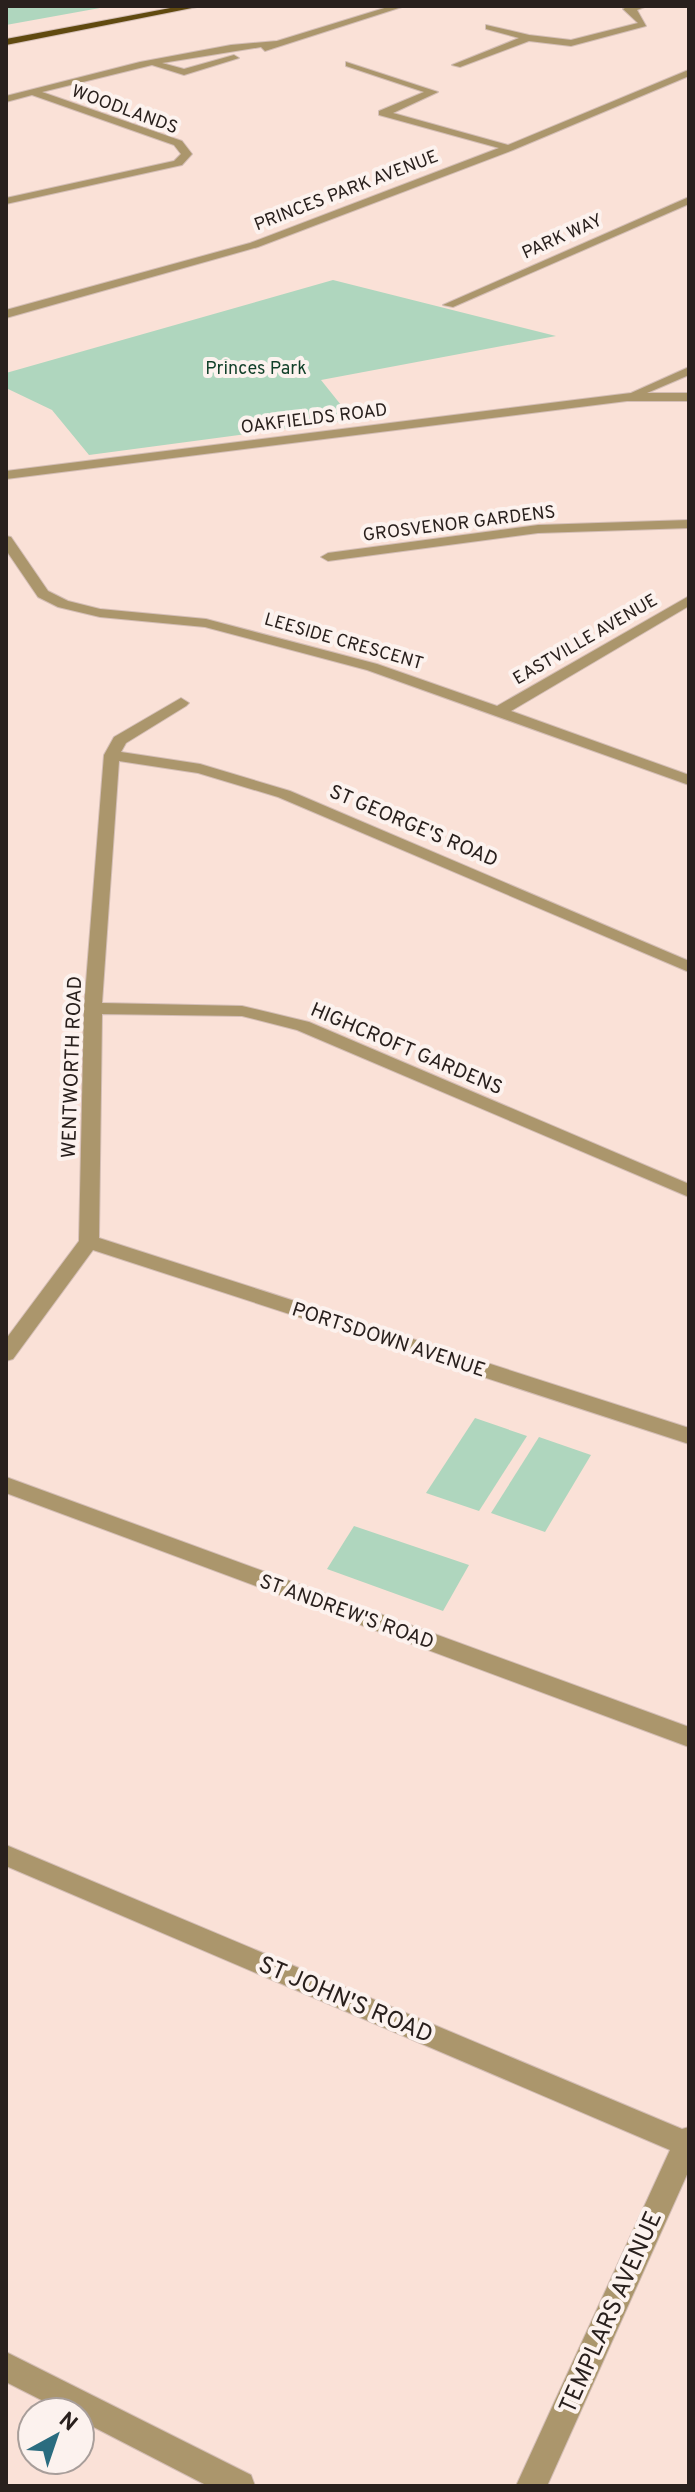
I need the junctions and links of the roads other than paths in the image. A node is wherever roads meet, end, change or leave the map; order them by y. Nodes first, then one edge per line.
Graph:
1 (153, 6) edge
2 (197, 6) edge
3 (400, 6) edge
4 (642, 6) edge
5 (489, 27) dead end
6 (6, 32) edge
7 (528, 38) junction
8 (6, 42) edge
9 (277, 44) junction
10 (149, 63) junction
11 (349, 64) dead end
12 (457, 65) dead end
13 (689, 73) edge
14 (31, 91) junction
15 (6, 99) edge
16 (509, 148) junction
17 (689, 200) edge
18 (6, 201) edge
19 (449, 305) dead end
20 (6, 314) edge
21 (689, 371) edge
22 (627, 397) junction
23 (689, 397) edge
24 (6, 475) edge
25 (689, 524) edge
26 (6, 540) edge
27 (328, 557) dead end
28 (689, 600) edge
29 (181, 703) dead end
30 (500, 711) junction
31 (112, 755) junction
32 (689, 780) edge
33 (689, 967) edge
34 (93, 1008) junction
35 (689, 1191) edge
36 (89, 1242) junction
37 (6, 1354) edge
38 (689, 1436) edge
39 (6, 1485) edge
40 (689, 1737) edge
41 (6, 1855) edge
42 (688, 2141) edge
43 (6, 2366) edge
44 (240, 2486) edge
45 (531, 2486) edge

1 - 6 highway
2 - 8 highway
3 - 9 street
4 - 7 street
5 - 7 street
7 - 12 street
9 - 10 street
9 - 10 street
10 - 14 street
11 - 16 street
13 - 16 street, PRINCES PARK AVENUE
14 - 15 street
14 - 18 street, WOODLANDS
16 - 20 street, PRINCES PARK AVENUE
17 - 19 street, PARK WAY
21 - 22 street, OAKFIELDS ROAD
22 - 23 street, OAKFIELDS ROAD
22 - 24 street, OAKFIELDS ROAD
25 - 27 street, GROSVENOR GARDENS
26 - 30 street, LEESIDE CRESCENT
28 - 30 street, EASTVILLE AVENUE
29 - 31 street
30 - 32 street, LEESIDE CRESCENT
31 - 33 street, ST GEORGE'S ROAD
31 - 34 street, WENTWORTH ROAD
34 - 35 street, HIGHCROFT GARDENS
34 - 36 street, WENTWORTH ROAD
36 - 37 street
36 - 38 street, PORTSDOWN AVENUE
39 - 40 street, ST ANDREW'S ROAD
41 - 42 street, ST JOHN'S ROAD
42 - 45 street, TEMPLARS AVENUE
43 - 44 street

